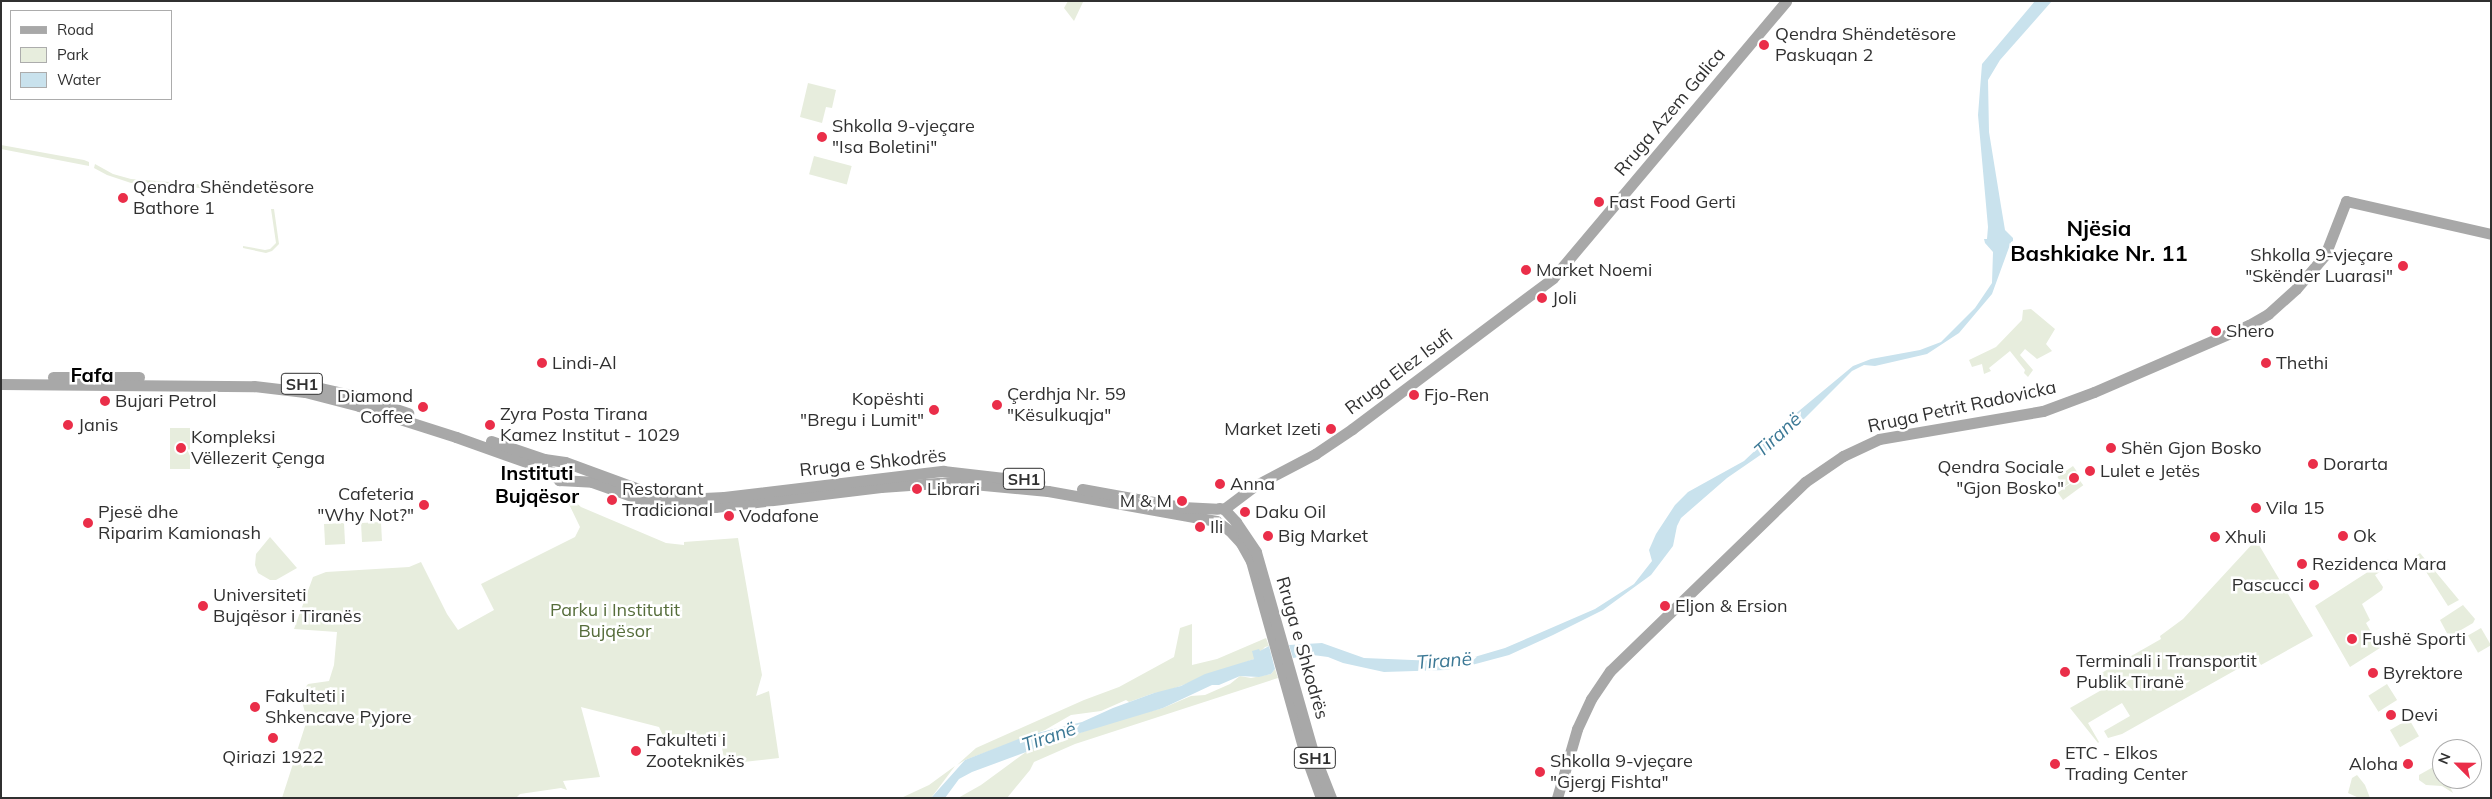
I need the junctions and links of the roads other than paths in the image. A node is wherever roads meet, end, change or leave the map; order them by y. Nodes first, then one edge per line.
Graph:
1 (1786, 1) edge
2 (2491, 234) edge
3 (1580, 246) joint
4 (1, 377) edge
5 (1, 384) edge
6 (534, 460) junction
7 (563, 462) junction
8 (552, 472) junction
9 (565, 480) junction
10 (881, 482) junction
11 (1221, 515) junction
12 (1299, 717) junction
13 (1322, 798) edge
14 (1331, 798) edge
15 (1557, 798) edge

1 - 3 main road, Rruga Azem Galica
2 - 15 main road, Rruga Petrit Radovicka
3 - 11 main road, Rruga Elez Isufi
4 - 6 main road, SH1
5 - 6 main road, SH1
6 - 7 main road, SH1
6 - 8 main road, SH1
7 - 8 main road
7 - 9 main road
7 - 10 main road, Rruga e Shkodrës / SH1
8 - 9 main road, SH1
9 - 10 main road, Rruga e Shkodrës / SH1
10 - 11 main road, Rruga e Shkodrës / SH1
11 - 12 main road, Rruga e Shkodrës / SH1
12 - 13 main road, Rruga e Shkodrës / SH1
12 - 14 main road, Rruga e Shkodrës / SH1

